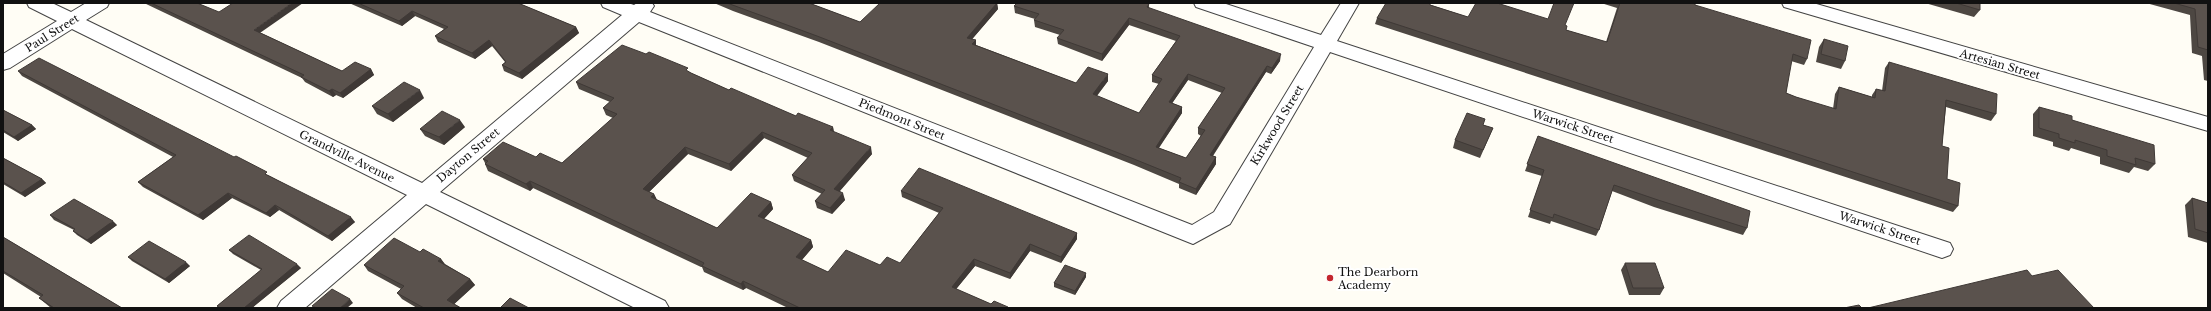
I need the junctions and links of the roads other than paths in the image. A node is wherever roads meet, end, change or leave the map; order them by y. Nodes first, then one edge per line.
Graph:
1 (36, 3) edge
2 (100, 3) edge
3 (610, 3) edge
4 (1203, 3) edge
5 (1350, 3) edge
6 (1791, 3) edge
7 (642, 8) edge
8 (72, 20) junction
9 (1325, 44) junction
10 (3, 63) edge
11 (2208, 124) edge
12 (423, 193) junction
13 (1193, 235) joint
14 (1942, 249) dead end
15 (289, 308) edge
16 (657, 308) edge

1 - 8 street, Grandville Avenue
2 - 8 street, Paul Street
3 - 7 street, Piedmont Street
4 - 9 street, Warwick Street
5 - 9 street, Kirkwood Street
6 - 11 street, Artesian Street
7 - 12 street, Dayton Street
7 - 13 street, Piedmont Street
8 - 10 street, Paul Street
8 - 12 street, Grandville Avenue
9 - 13 street, Kirkwood Street
9 - 14 street, Warwick Street
12 - 15 street, Dayton Street
12 - 16 street, Grandville Avenue

